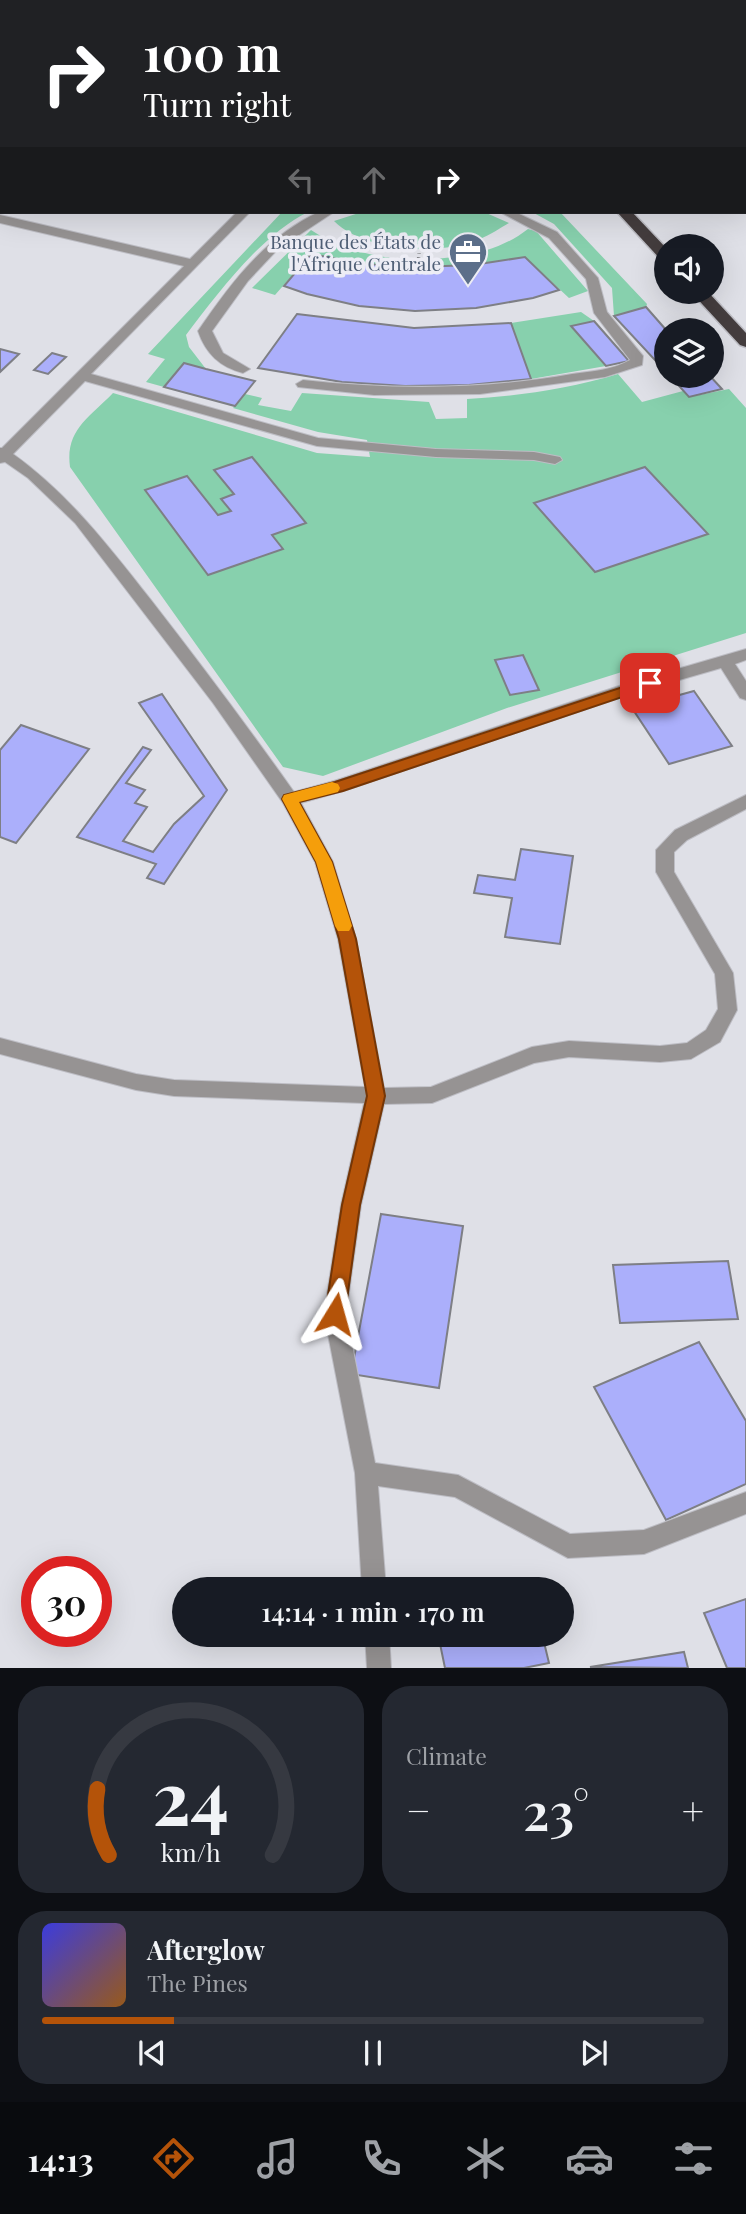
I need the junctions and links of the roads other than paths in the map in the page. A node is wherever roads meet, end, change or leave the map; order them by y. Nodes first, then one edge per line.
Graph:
1 (242, 214) edge
2 (323, 214) edge
3 (510, 214) edge
4 (626, 214) edge
5 (0, 219) edge
6 (654, 243) edge
7 (194, 264) junction
8 (710, 304) edge
9 (746, 342) edge
10 (243, 369) dead end
11 (82, 376) junction
12 (303, 384) dead end
13 (2, 455) edge
14 (555, 460) dead end
15 (746, 654) edge
16 (725, 661) junction
17 (746, 694) edge
18 (290, 799) junction
19 (746, 801) edge
20 (0, 1046) edge
21 (376, 1096) junction
22 (366, 1473) junction
23 (746, 1503) edge
24 (373, 1577) edge
25 (378, 1647) edge
26 (379, 1668) edge

1 - 7 street
2 - 10 street
3 - 12 street
4 - 6 highway
5 - 7 street
7 - 11 street
8 - 9 highway
11 - 13 street
11 - 14 street
13 - 18 street
15 - 16 street
16 - 17 street
16 - 18 street
18 - 21 street
19 - 21 street
20 - 21 street
21 - 22 street
22 - 23 street
22 - 24 street
25 - 26 street

